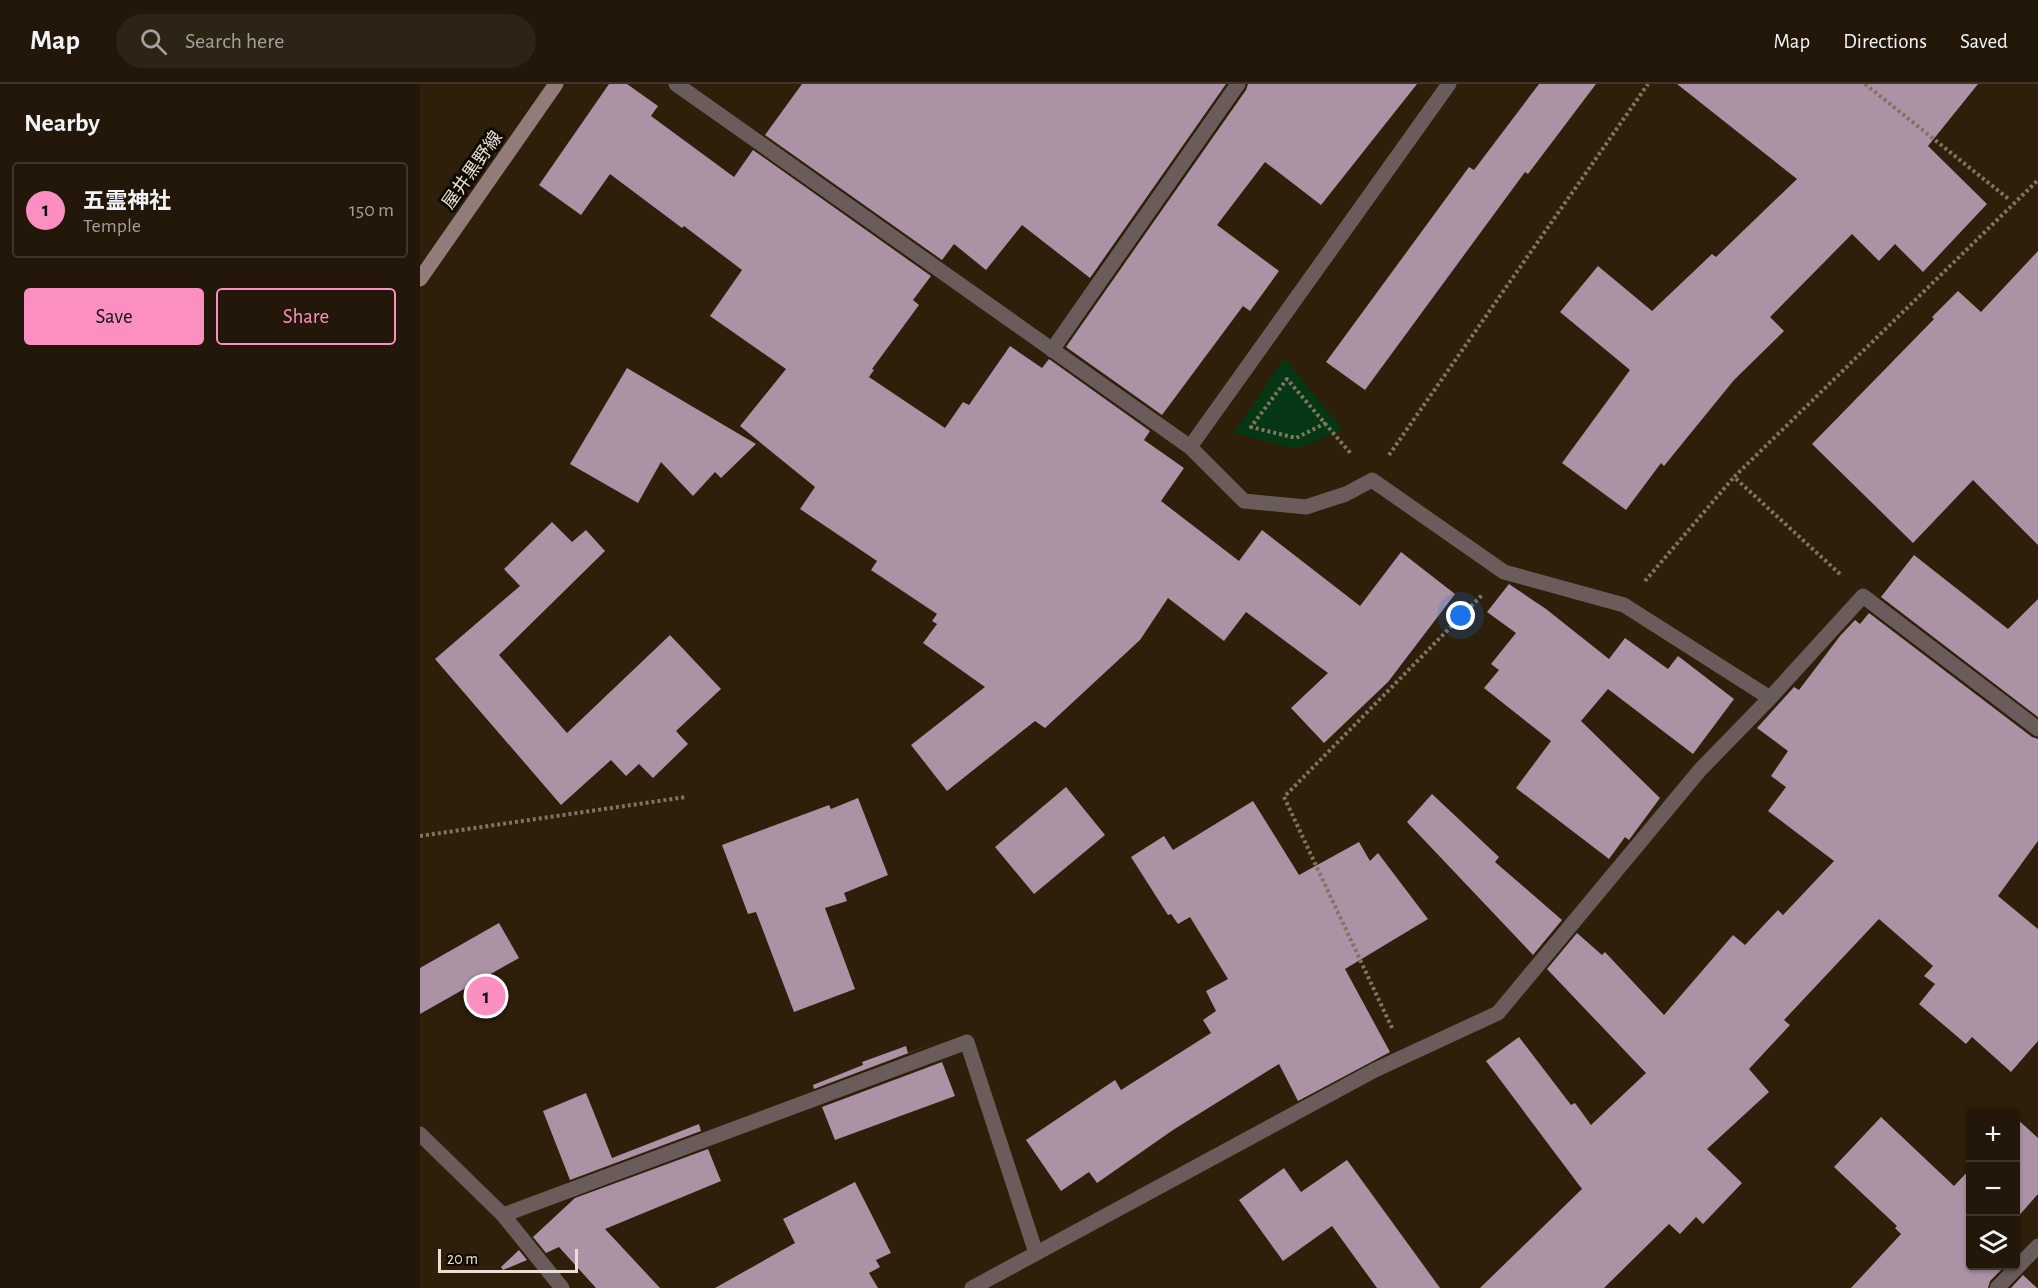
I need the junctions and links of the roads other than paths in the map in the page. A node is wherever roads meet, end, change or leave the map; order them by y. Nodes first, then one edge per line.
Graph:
1 (556, 84) edge
2 (676, 84) edge
3 (1238, 84) edge
4 (1449, 84) edge
5 (420, 279) edge
6 (1052, 350) junction
7 (1190, 447) junction
8 (1770, 698) junction
9 (2038, 729) edge
10 (420, 1134) edge
11 (503, 1215) junction
12 (2038, 1246) edge
13 (1036, 1253) junction
14 (562, 1288) edge
15 (972, 1288) edge
16 (1997, 1288) edge

1 - 5 main road, 屋井黒野線
2 - 6 street
3 - 6 street
4 - 7 street
6 - 7 street
7 - 8 street
8 - 9 street
8 - 13 street
10 - 11 street
11 - 13 street
11 - 14 street
12 - 16 street
13 - 15 street

